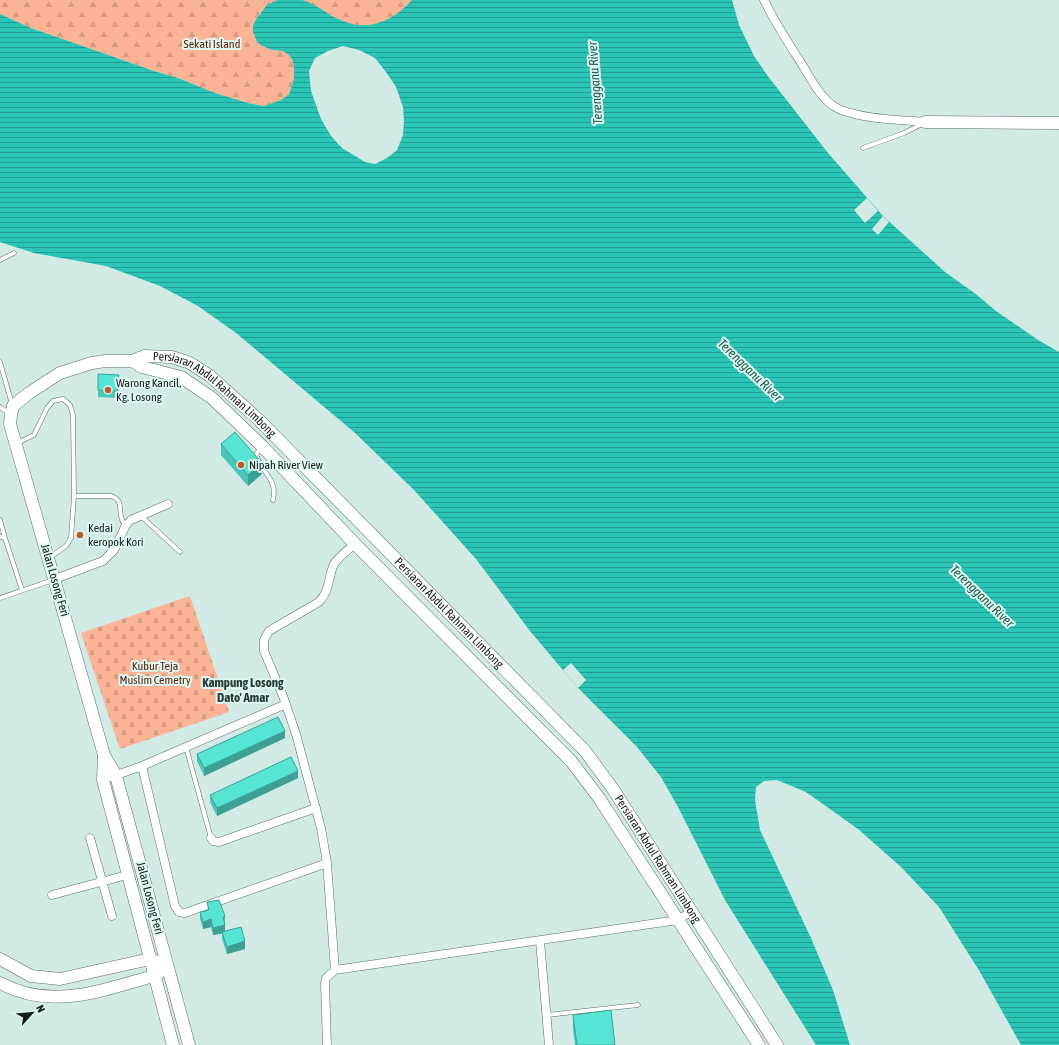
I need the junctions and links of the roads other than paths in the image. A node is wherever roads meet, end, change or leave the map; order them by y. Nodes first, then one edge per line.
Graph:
1 (764, 0) edge
2 (925, 122) junction
3 (1059, 123) edge
4 (863, 148) dead end
5 (14, 253) dead end
6 (0, 260) edge
7 (132, 361) junction
8 (0, 362) edge
9 (0, 407) edge
10 (12, 411) junction
11 (16, 444) junction
12 (262, 446) junction
13 (74, 496) junction
14 (273, 500) dead end
15 (168, 504) dead end
16 (141, 515) junction
17 (0, 520) edge
18 (126, 525) junction
19 (2, 537) edge
20 (355, 544) junction
21 (180, 552) dead end
22 (49, 558) junction
23 (55, 579) junction
24 (22, 590) junction
25 (0, 598) edge
26 (286, 704) junction
27 (186, 747) junction
28 (104, 754) junction
29 (142, 766) junction
30 (116, 776) junction
31 (103, 780) junction
32 (316, 808) junction
33 (90, 838) dead end
34 (211, 838) joint
35 (327, 863) junction
36 (128, 875) junction
37 (102, 881) junction
38 (52, 894) dead end
39 (692, 912) junction
40 (112, 916) dead end
41 (678, 920) junction
42 (540, 941) junction
43 (0, 959) edge
44 (150, 959) junction
45 (168, 966) junction
46 (335, 970) junction
47 (154, 976) junction
48 (0, 983) edge
49 (638, 1005) dead end
50 (546, 1015) junction
51 (172, 1045) edge
52 (189, 1045) edge
53 (327, 1045) edge
54 (549, 1045) edge
55 (759, 1045) edge
56 (777, 1045) edge

1 - 2 street
2 - 3 street
2 - 4 lane
5 - 6 lane
7 - 10 street
7 - 12 street, Persiaran Abdul Rahman Limbong
7 - 39 street, Persiaran Abdul Rahman Limbong
8 - 10 lane
9 - 10 lane
10 - 11 street, Jalan Losong Feri
11 - 13 lane
11 - 22 street, Jalan Losong Feri
12 - 14 lane
12 - 20 street, Persiaran Abdul Rahman Limbong
13 - 18 lane
13 - 22 lane
15 - 16 street
16 - 18 street
16 - 21 lane
17 - 19 lane
18 - 23 street
19 - 24 lane
20 - 26 street
20 - 41 street, Persiaran Abdul Rahman Limbong
22 - 23 street, Jalan Losong Feri
23 - 24 lane
23 - 28 street, Jalan Losong Feri
24 - 25 lane
26 - 27 street
26 - 32 street
27 - 29 street
27 - 34 lane
28 - 30 street, Jalan Losong Feri
28 - 31 street, Jalan Losong Feri
29 - 30 street
29 - 35 street
30 - 31 street
30 - 45 street, Jalan Losong Feri
31 - 36 street, Jalan Losong Feri
32 - 34 street
32 - 35 street
33 - 37 street
35 - 46 street
36 - 37 street
36 - 44 street, Jalan Losong Feri
37 - 38 street
37 - 40 street
39 - 41 street
39 - 56 street, Persiaran Abdul Rahman Limbong
41 - 42 street
41 - 55 street, Persiaran Abdul Rahman Limbong
42 - 46 street
42 - 50 street
43 - 44 street
44 - 45 street
44 - 47 street, Jalan Losong Feri
45 - 47 street
45 - 52 street, Jalan Losong Feri
46 - 53 street
47 - 48 street
47 - 51 street, Jalan Losong Feri
49 - 50 lane
50 - 54 street

